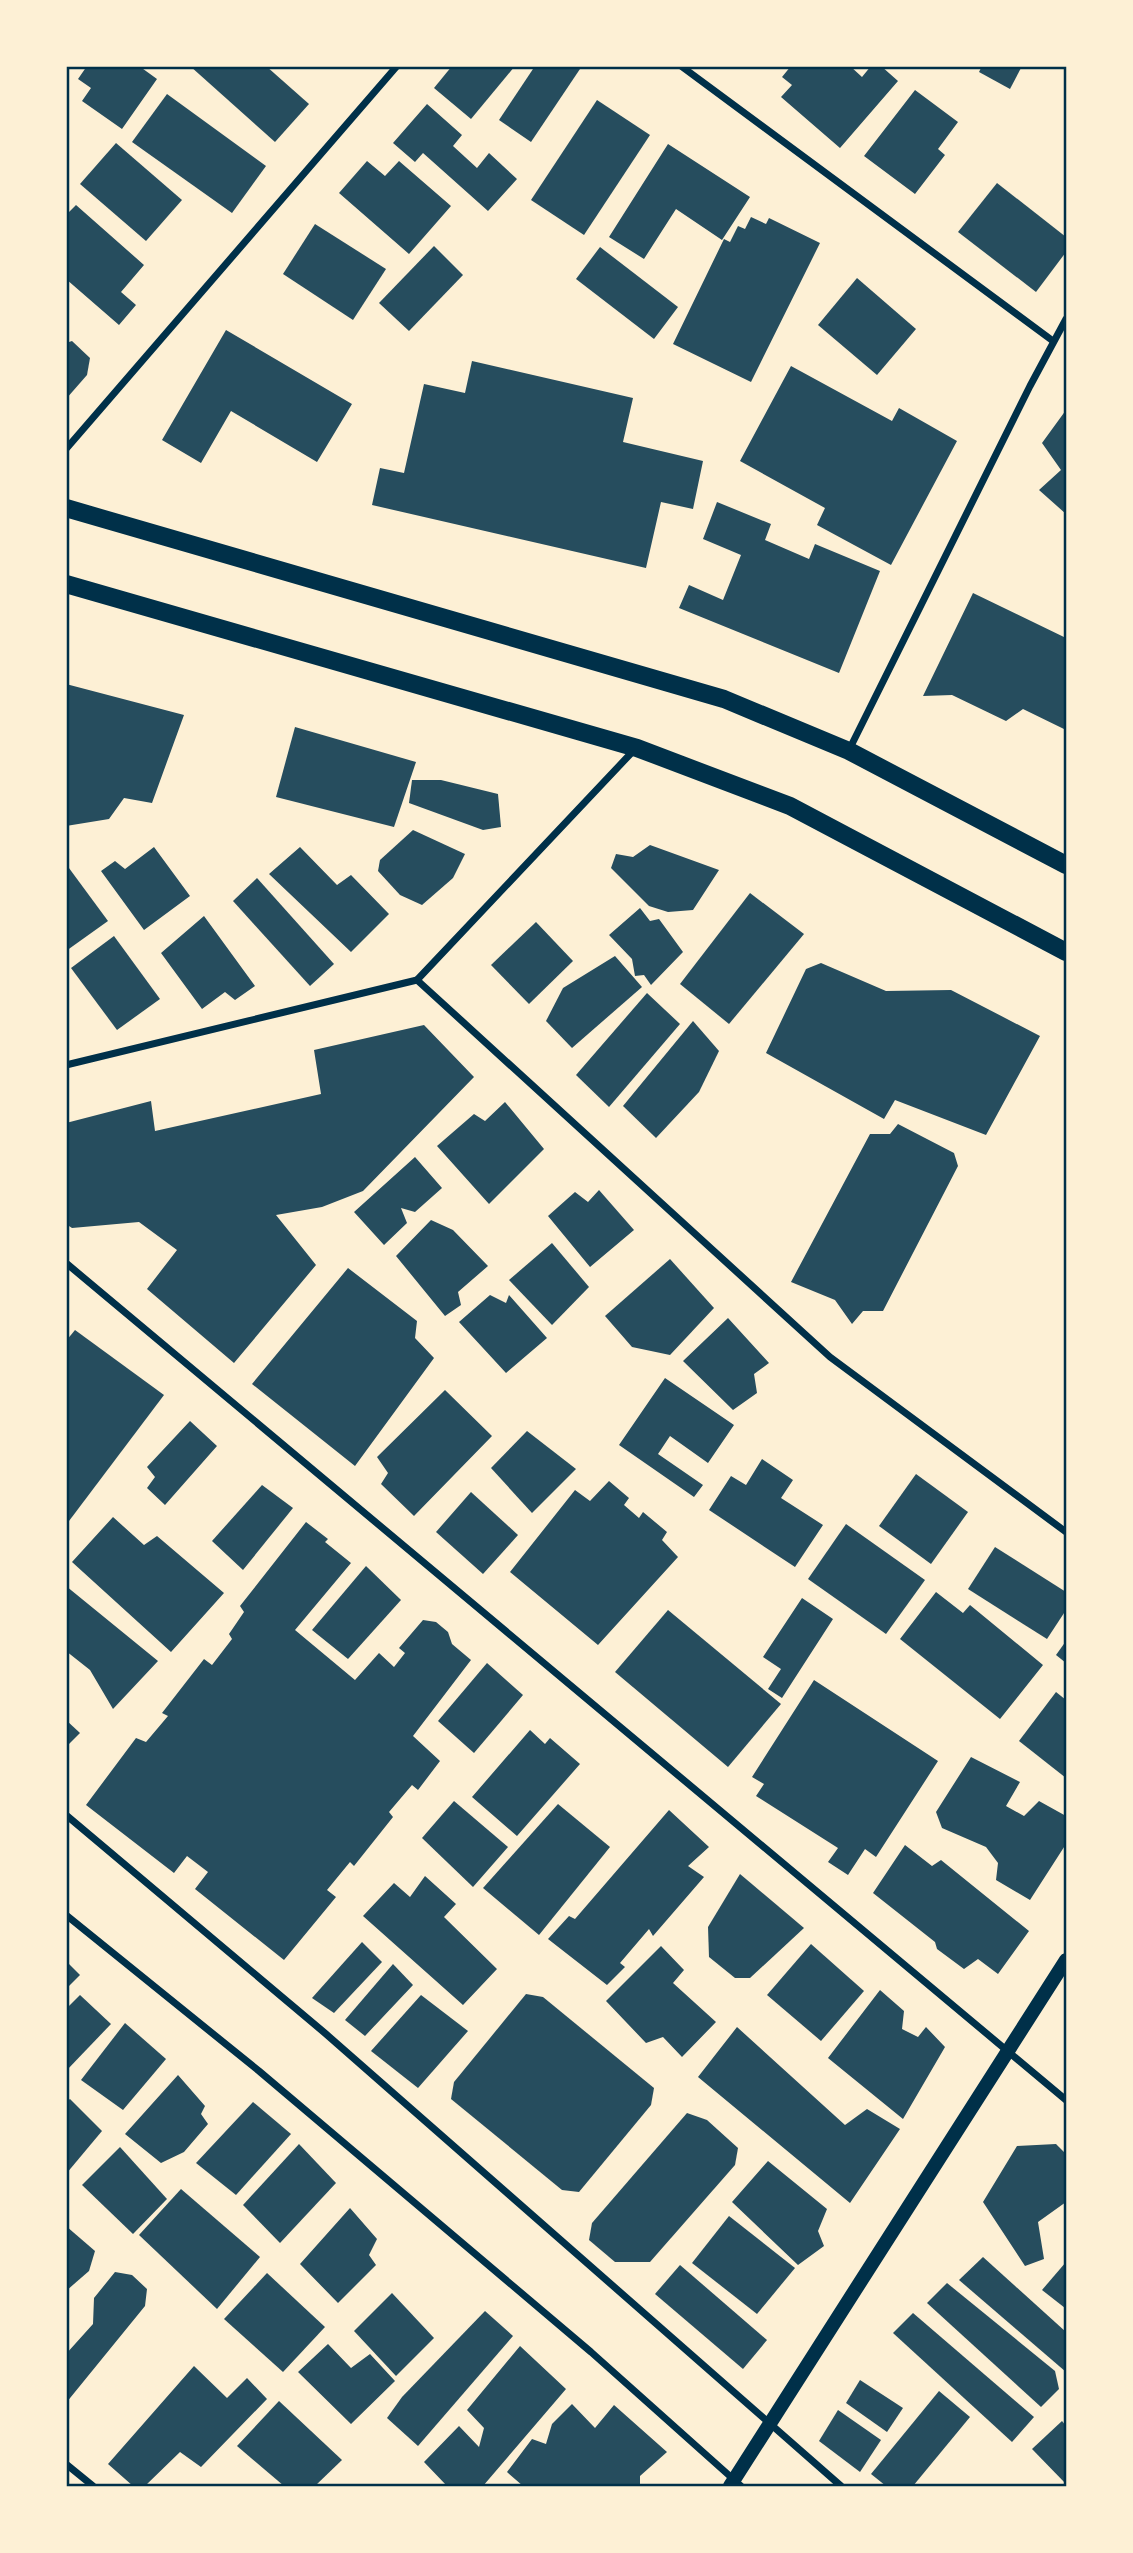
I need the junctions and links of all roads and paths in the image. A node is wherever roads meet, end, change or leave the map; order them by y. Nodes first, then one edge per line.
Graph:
1 (397, 66) edge
2 (681, 66) edge
3 (1066, 319) edge
4 (1053, 341) junction
5 (66, 449) edge
6 (66, 508) edge
7 (66, 584) edge
8 (637, 748) junction
9 (849, 751) junction
10 (1066, 865) edge
11 (1066, 952) edge
12 (417, 979) junction
13 (66, 1065) edge
14 (66, 1263) edge
15 (1066, 1532) edge
16 (66, 1815) edge
17 (66, 1915) edge
18 (1066, 1960) edge
19 (1008, 2051) junction
20 (1066, 2100) edge
21 (768, 2424) junction
22 (66, 2464) edge
23 (735, 2484) edge
24 (93, 2487) edge
25 (841, 2487) edge

1 - 5 street
2 - 4 street
3 - 4 street
4 - 9 street
6 - 9 main road
7 - 8 main road
8 - 11 main road
8 - 12 street
9 - 10 main road
12 - 13 street
12 - 15 street
14 - 19 street
16 - 21 street
17 - 23 street
18 - 19 main road
19 - 20 street
19 - 21 main road
21 - 23 main road
21 - 25 street
22 - 24 street

